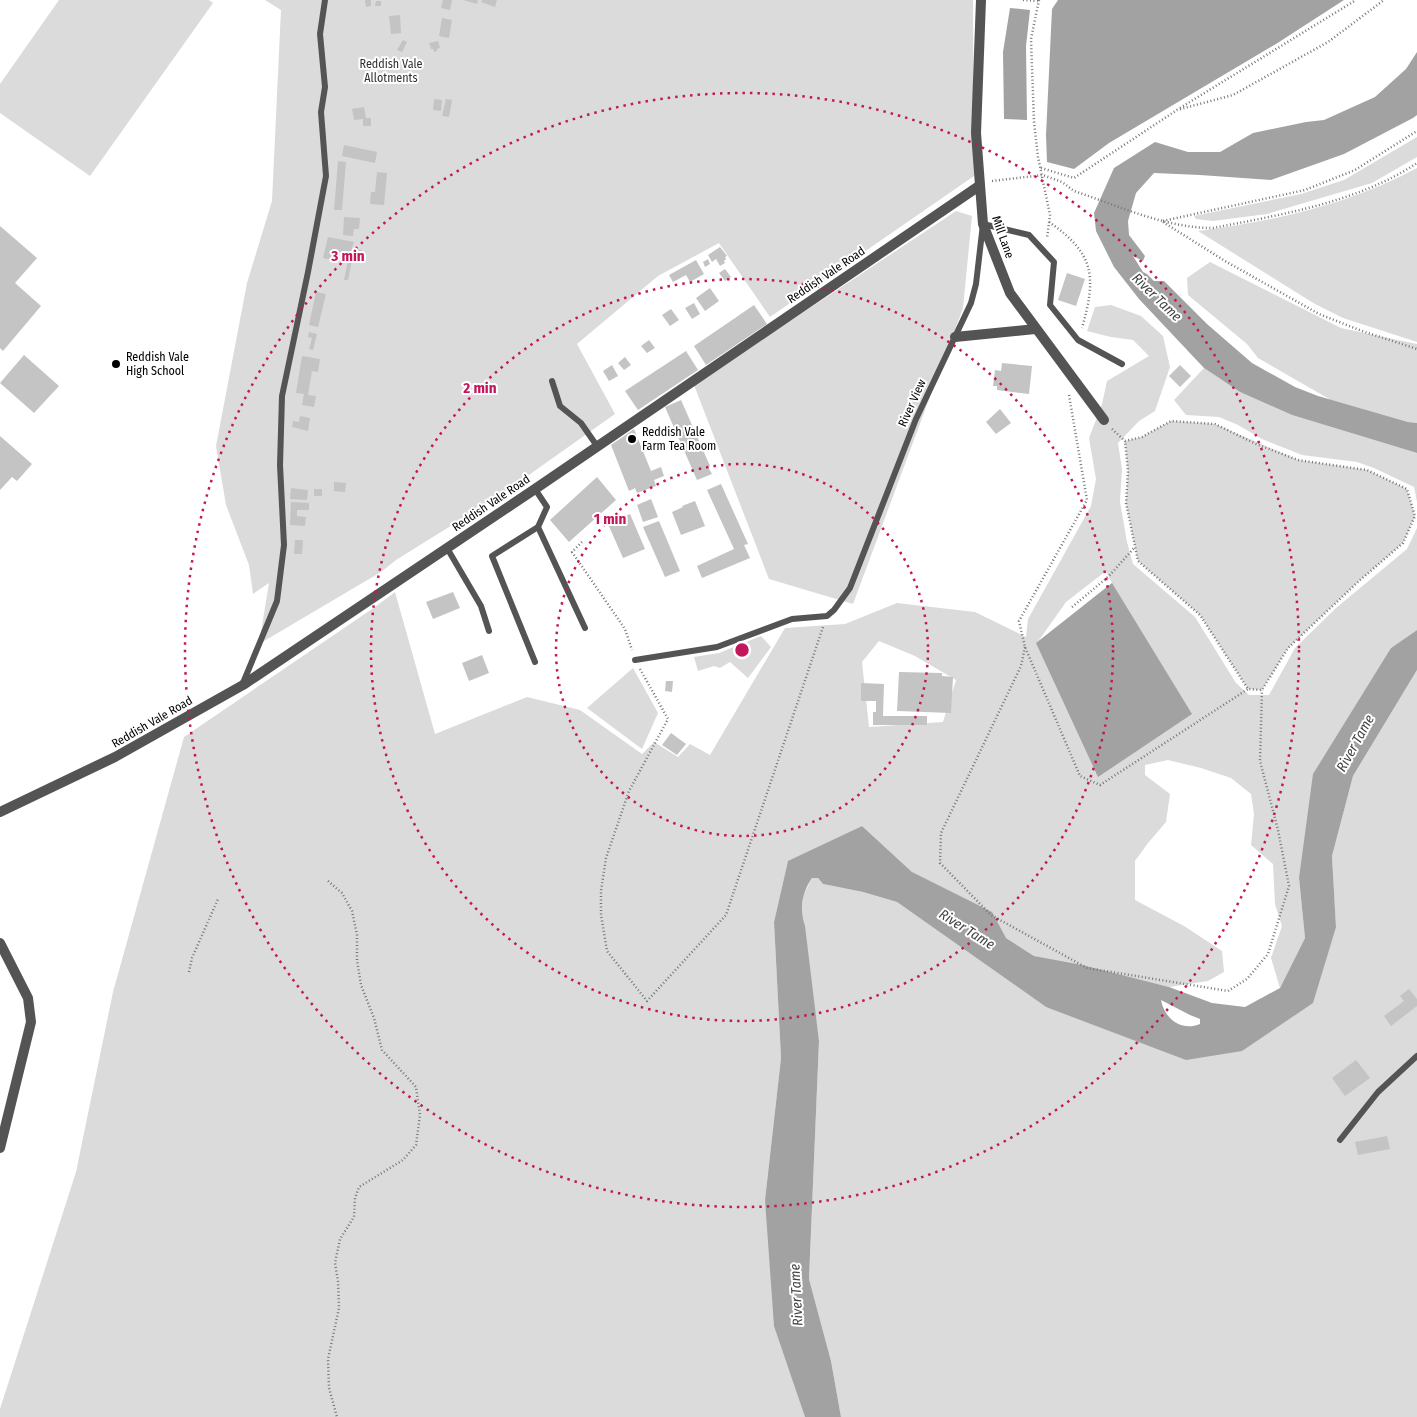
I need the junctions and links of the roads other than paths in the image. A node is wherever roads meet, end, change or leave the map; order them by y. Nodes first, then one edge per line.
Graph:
1 (325, 0) edge
2 (981, 0) edge
3 (979, 186) junction
4 (983, 224) junction
5 (1035, 329) junction
6 (955, 337) junction
7 (1122, 364) dead end
8 (552, 381) dead end
9 (1104, 420) road end
10 (597, 446) junction
11 (535, 489) junction
12 (538, 527) junction
13 (447, 548) junction
14 (585, 628) dead end
15 (489, 631) dead end
16 (635, 660) road end
17 (535, 662) dead end
18 (243, 685) junction
19 (0, 812) edge
20 (0, 943) edge
21 (3, 957) edge
22 (1417, 1056) edge
23 (1340, 1140) dead end
24 (0, 1148) edge

1 - 18 lane
2 - 3 street, Mill Lane
3 - 4 street, Mill Lane
3 - 10 street, Reddish Vale Road
4 - 5 street, Mill Lane
4 - 6 lane, River View
4 - 7 lane
5 - 6 street
5 - 9 street, Mill Lane
6 - 16 lane, River View
8 - 10 lane
10 - 11 street, Reddish Vale Road
11 - 12 lane
11 - 13 street, Reddish Vale Road
12 - 14 lane
12 - 17 lane
13 - 15 lane
13 - 18 street, Reddish Vale Road
18 - 19 street, Reddish Vale Road
20 - 21 street
21 - 24 street
22 - 23 lane

